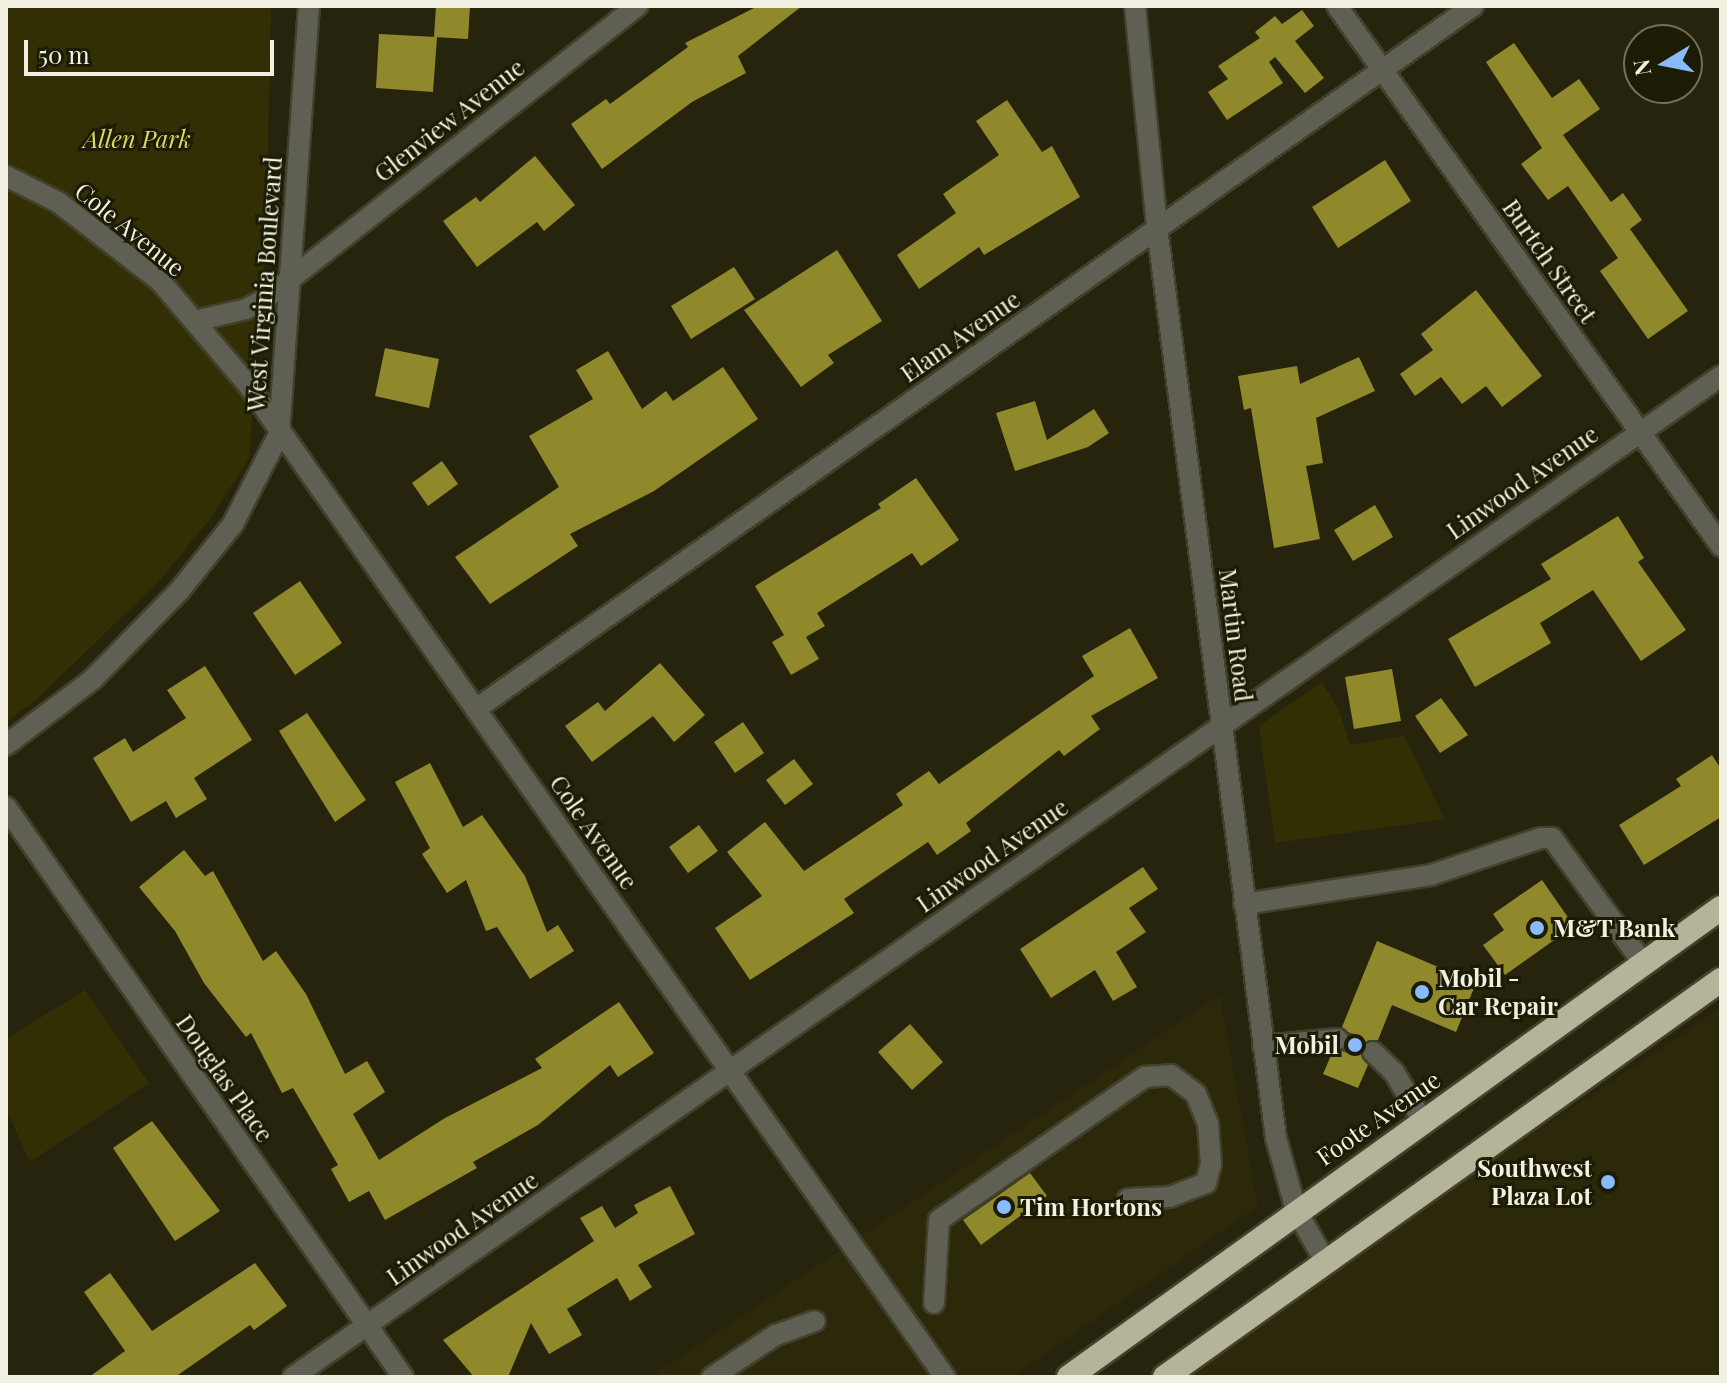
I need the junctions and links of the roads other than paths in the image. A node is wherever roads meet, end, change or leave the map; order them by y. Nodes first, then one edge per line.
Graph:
1 (309, 6) edge
2 (638, 6) edge
3 (1135, 6) edge
4 (1337, 6) edge
5 (1473, 6) edge
6 (1382, 70) junction
7 (6, 176) edge
8 (16, 186) edge
9 (1157, 228) junction
10 (294, 277) junction
11 (195, 321) junction
12 (1721, 376) edge
13 (1640, 432) junction
14 (279, 434) junction
15 (1721, 546) edge
16 (476, 709) junction
17 (1222, 724) junction
18 (6, 745) edge
19 (6, 807) edge
20 (1244, 904) junction
21 (1721, 908) edge
22 (1643, 963) junction
23 (1721, 980) edge
24 (1338, 1039) tunnel mouth
25 (1263, 1046) junction
26 (1373, 1052) tunnel mouth
27 (731, 1073) junction
28 (1422, 1120) junction
29 (1128, 1199) dead end
30 (1296, 1210) junction
31 (1325, 1261) junction
32 (934, 1303) dead end
33 (815, 1321) dead end
34 (366, 1326) junction
35 (293, 1377) edge
36 (403, 1377) edge
37 (712, 1377) edge
38 (945, 1377) edge
39 (1069, 1377) edge
40 (1165, 1377) edge

1 - 10 street, West Virginia Boulevard
2 - 10 street, Glenview Avenue
3 - 9 street, Martin Road
4 - 6 street, Burtch Street
5 - 6 street, Elam Avenue
6 - 9 street, Elam Avenue
6 - 13 street, Burtch Street
7 - 8 street, Cole Avenue
8 - 11 street, Cole Avenue
9 - 16 street, Elam Avenue
9 - 17 street, Martin Road
10 - 11 street
10 - 14 street, West Virginia Boulevard
11 - 14 street, Cole Avenue
12 - 13 street, Linwood Avenue
13 - 15 street, Burtch Street
13 - 17 street, Linwood Avenue
14 - 16 street, Cole Avenue
14 - 18 street, West Virginia Boulevard
16 - 27 street, Cole Avenue
17 - 20 street, Martin Road
17 - 27 street, Linwood Avenue
19 - 34 street, Douglas Place
20 - 22 street
20 - 25 street, Martin Road
21 - 22 highway, Foote Avenue
22 - 28 highway, Foote Avenue
23 - 31 highway
24 - 25 street
25 - 30 street, Martin Road
26 - 28 street
27 - 34 street, Linwood Avenue
27 - 38 street, Cole Avenue
28 - 30 highway, Foote Avenue
29 - 32 street
30 - 31 street, Martin Road
30 - 39 highway, Foote Avenue
31 - 40 highway
33 - 37 street
34 - 35 street, Linwood Avenue
34 - 36 street, Douglas Place

